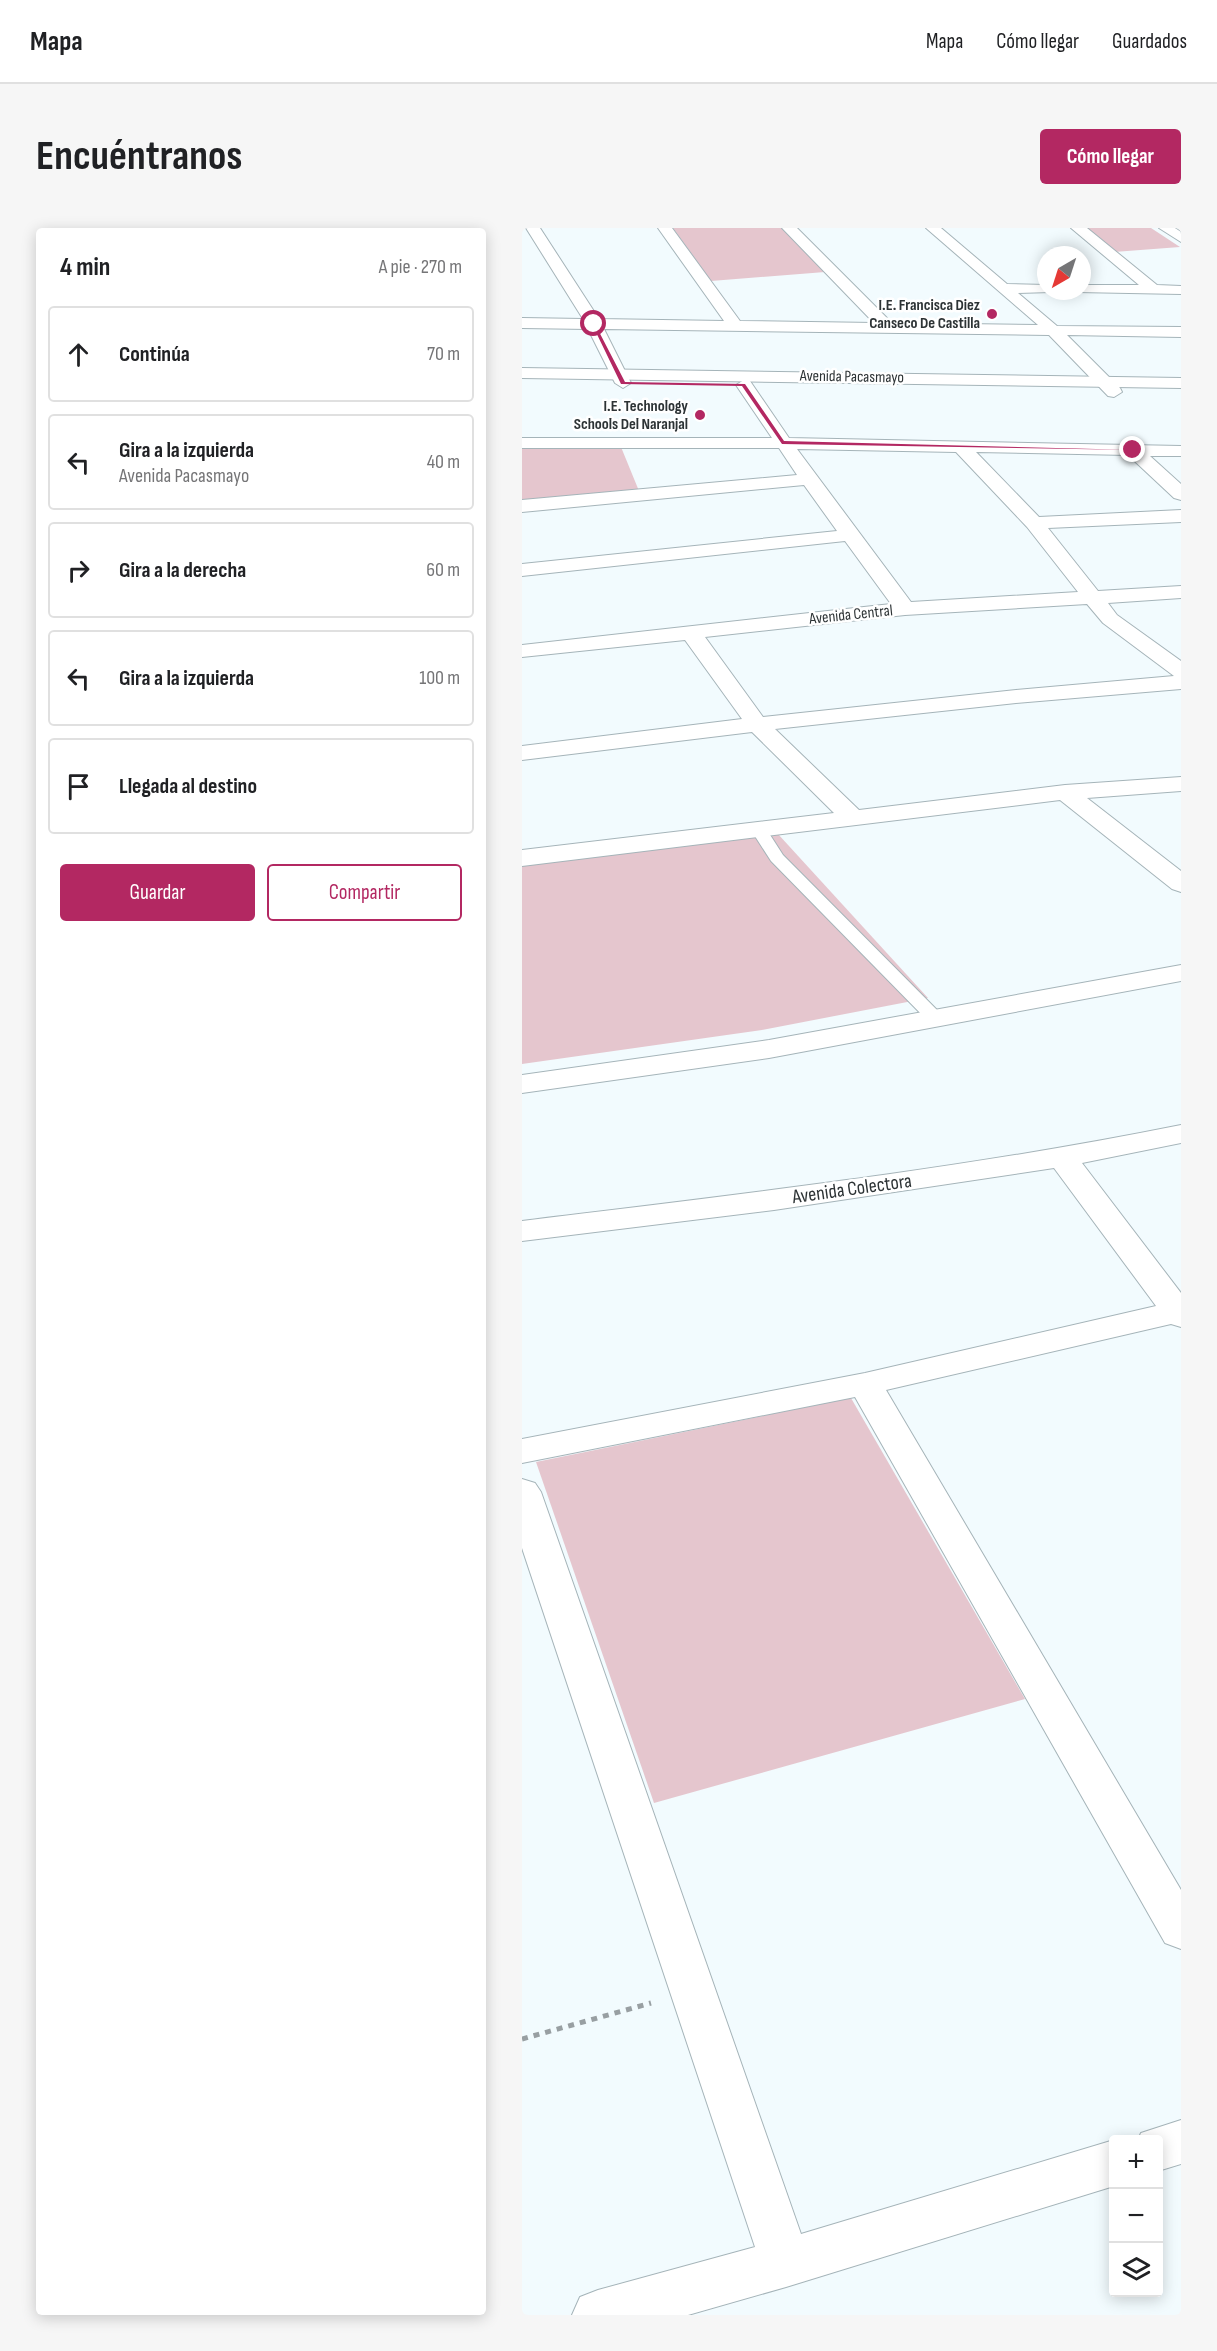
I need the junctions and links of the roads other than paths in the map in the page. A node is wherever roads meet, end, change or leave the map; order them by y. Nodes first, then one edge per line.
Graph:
1 (533, 228) edge
2 (665, 228) edge
3 (789, 228) edge
4 (933, 228) edge
5 (1078, 228) edge
6 (1166, 228) edge
7 (1181, 238) edge
8 (1003, 288) junction
9 (1037, 289) edge
10 (1091, 289) edge
11 (1154, 290) junction
12 (1181, 290) edge
13 (522, 323) edge
14 (594, 324) junction
15 (735, 326) junction
16 (888, 328) junction
17 (1054, 331) junction
18 (1181, 332) edge
19 (522, 373) edge
20 (621, 378) junction
21 (522, 383) edge
22 (1181, 383) edge
23 (744, 385) junction
24 (1109, 387) junction
25 (1181, 393) edge
26 (782, 442) junction
27 (522, 443) edge
28 (961, 447) junction
29 (1133, 450) junction
30 (1181, 451) edge
31 (808, 479) junction
32 (1181, 494) edge
33 (522, 506) edge
34 (1181, 516) edge
35 (1034, 523) junction
36 (851, 535) junction
37 (522, 570) edge
38 (1181, 592) edge
39 (1092, 596) junction
40 (905, 609) junction
41 (690, 632) junction
42 (522, 651) edge
43 (1181, 671) edge
44 (1181, 682) edge
45 (756, 723) junction
46 (522, 753) edge
47 (1181, 784) edge
48 (1065, 792) junction
49 (854, 819) junction
50 (759, 830) junction
51 (522, 858) edge
52 (1181, 884) edge
53 (1181, 973) edge
54 (935, 1018) junction
55 (522, 1084) edge
56 (1181, 1134) edge
57 (1062, 1158) junction
58 (522, 1232) edge
59 (1180, 1314) edge
60 (865, 1384) junction
61 (522, 1451) edge
62 (522, 1491) edge
63 (1181, 1930) edge
64 (1181, 2142) edge
65 (1163, 2147) edge
66 (1109, 2164) edge
67 (786, 2263) junction
68 (598, 2315) edge

1 - 14 street
2 - 15 street
3 - 16 street
4 - 8 street
5 - 11 street
6 - 7 street
8 - 9 street
8 - 17 street
10 - 11 street
11 - 12 street
13 - 14 street
14 - 15 street
14 - 20 street
15 - 16 street
16 - 17 street
17 - 18 street
17 - 24 street
19 - 20 street, Avenida Pacasmayo
20 - 21 street, Avenida Pacasmayo
20 - 23 street, Avenida Pacasmayo
20 - 24 street, Avenida Pacasmayo
22 - 24 street, Avenida Pacasmayo
23 - 24 street, Avenida Pacasmayo
23 - 26 street
24 - 25 street, Avenida Pacasmayo
26 - 27 street
26 - 28 street
26 - 31 street
28 - 29 street
28 - 35 street
29 - 30 street
29 - 32 street
31 - 33 street
31 - 36 street
34 - 35 street
35 - 39 street
36 - 37 street
36 - 40 street
38 - 39 street, Avenida Central
39 - 40 street, Avenida Central
39 - 43 street
40 - 41 street, Avenida Central
41 - 42 street, Avenida Central
41 - 45 street
44 - 45 street
45 - 46 street
45 - 49 street
47 - 48 street
48 - 49 street
48 - 52 street
49 - 50 street
50 - 51 street
50 - 54 lane
53 - 54 street
54 - 55 street
56 - 57 street, Avenida Colectora
57 - 58 street, Avenida Colectora
57 - 59 street
59 - 60 street
60 - 61 street
60 - 63 street
62 - 67 street
64 - 65 street
66 - 67 street
67 - 68 street

